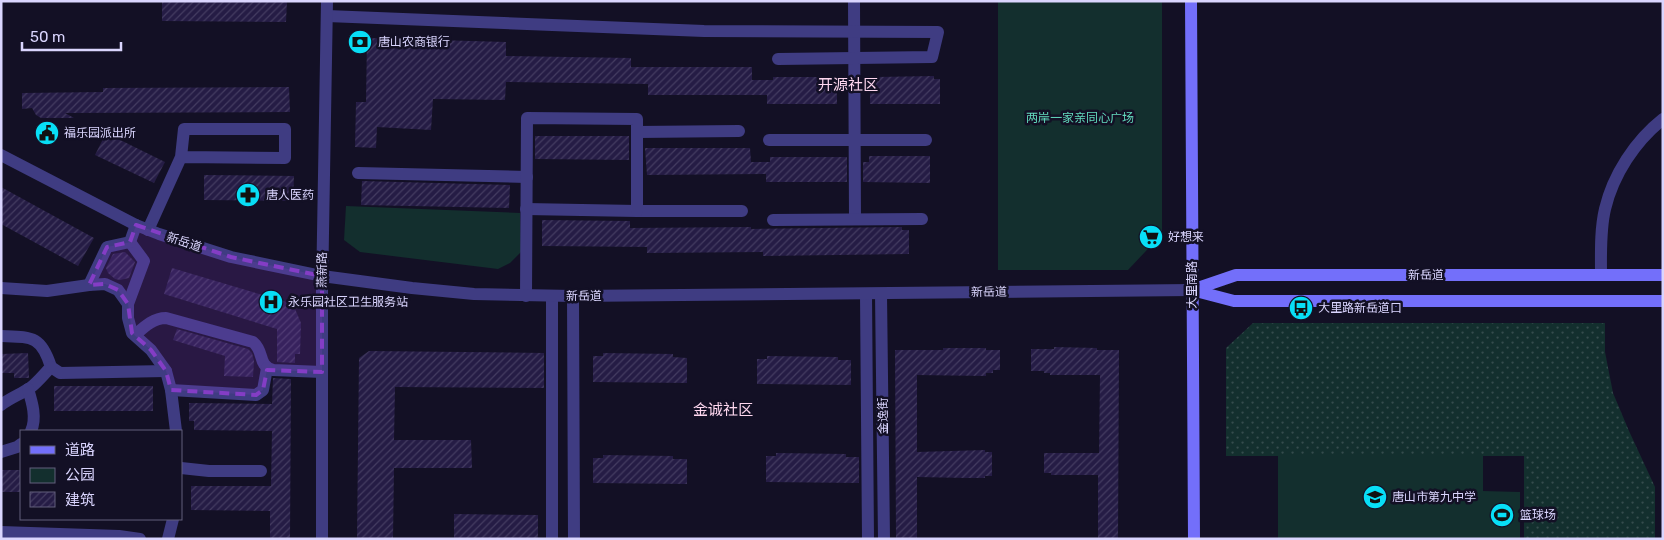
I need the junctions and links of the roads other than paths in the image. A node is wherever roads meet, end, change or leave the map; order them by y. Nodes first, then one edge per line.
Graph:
1 (327, 1) edge
2 (854, 1) edge
3 (1191, 1) edge
4 (327, 16) junction
5 (854, 32) junction
6 (854, 58) junction
7 (778, 59) dead end
8 (1663, 119) edge
9 (739, 131) dead end
10 (637, 132) junction
11 (769, 140) dead end
12 (854, 140) junction
13 (926, 140) dead end
14 (1, 155) edge
15 (181, 157) junction
16 (358, 173) dead end
17 (527, 176) junction
18 (526, 209) junction
19 (637, 211) junction
20 (742, 211) dead end
21 (855, 219) junction
22 (922, 219) dead end
23 (773, 220) dead end
24 (142, 227) junction
25 (130, 242) junction
26 (1601, 275) junction
27 (1663, 275) edge
28 (322, 276) junction
29 (89, 285) junction
30 (1, 288) edge
31 (1192, 290) junction
32 (866, 294) junction
33 (882, 294) junction
34 (526, 296) junction
35 (552, 296) junction
36 (573, 296) junction
37 (1663, 301) edge
38 (128, 304) junction
39 (1, 336) edge
40 (135, 336) junction
41 (51, 367) junction
42 (267, 368) junction
43 (166, 371) junction
44 (322, 372) junction
45 (28, 389) junction
46 (171, 390) junction
47 (1, 405) edge
48 (32, 430) edge
49 (176, 430) edge
50 (20, 446) edge
51 (1, 452) edge
52 (182, 468) edge
53 (261, 471) dead end
54 (173, 520) edge
55 (1, 532) edge
56 (140, 539) edge
57 (168, 539) edge
58 (322, 539) edge
59 (552, 539) edge
60 (574, 539) edge
61 (868, 539) edge
62 (884, 539) edge
63 (1194, 539) edge

1 - 4 street, 燕新路
2 - 5 street
3 - 31 main road, 大里南路
4 - 5 street
4 - 28 street, 燕新路
5 - 6 street
5 - 6 street
6 - 7 street
6 - 12 street
8 - 26 street
9 - 10 street
10 - 17 street
10 - 19 street
11 - 12 street
12 - 13 street
12 - 21 street
14 - 24 street, 新岳道
15 - 15 street
15 - 24 street
16 - 17 street
17 - 18 street
18 - 19 street
18 - 34 street
19 - 20 street
21 - 22 street
21 - 23 street
24 - 25 street
24 - 28 street, 新岳道
25 - 29 street
25 - 38 street
26 - 27 main road, 新岳道
26 - 31 main road, 新岳道
28 - 34 street, 新岳道
28 - 44 street, 燕新路
29 - 30 street
29 - 38 street
31 - 33 street, 新岳道
31 - 37 main road, 新岳道
31 - 63 main road, 大里南路
32 - 33 street, 新岳道
32 - 36 street, 新岳道
32 - 61 street
33 - 62 street, 金逸街
34 - 35 street, 新岳道
35 - 36 street, 新岳道
35 - 59 street
36 - 60 street
38 - 40 street
39 - 41 street
40 - 42 street
40 - 43 street
41 - 43 street
41 - 45 street
42 - 44 street
42 - 46 street
43 - 46 street
44 - 58 street, 燕新路
45 - 47 street
45 - 48 street
46 - 49 street
50 - 51 street
52 - 53 street
54 - 57 street
55 - 56 street

